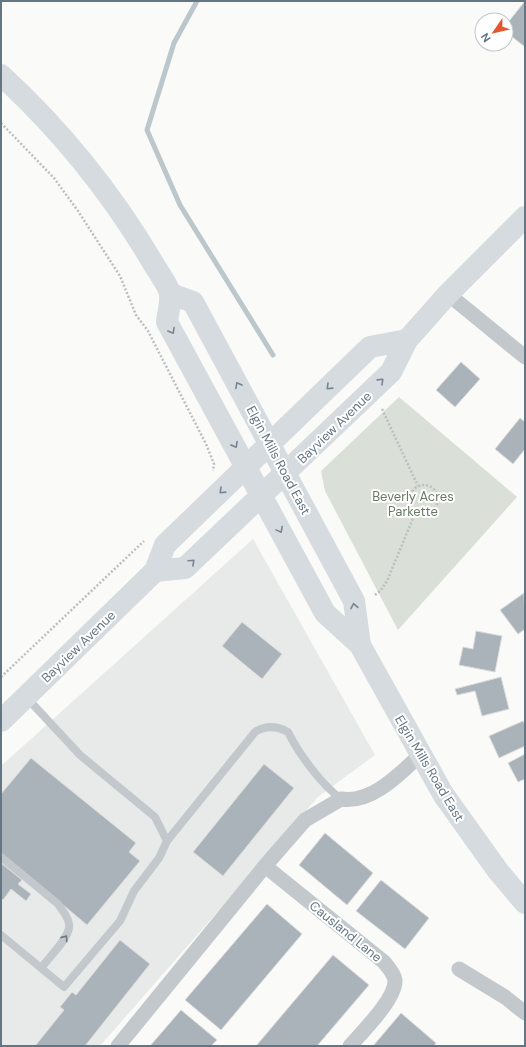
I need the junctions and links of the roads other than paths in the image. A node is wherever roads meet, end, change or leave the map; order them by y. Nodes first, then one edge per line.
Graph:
1 (1, 75) edge
2 (525, 217) edge
3 (171, 294) junction
4 (448, 294) junction
5 (407, 340) junction
6 (525, 357) edge
7 (270, 444) junction
8 (246, 467) junction
9 (286, 473) junction
10 (262, 495) junction
11 (155, 571) junction
12 (360, 645) junction
13 (26, 697) junction
14 (1, 722) edge
15 (420, 755) junction
16 (341, 799) junction
17 (167, 841) junction
18 (1, 857) edge
19 (266, 866) junction
20 (525, 903) edge
21 (1, 935) edge
22 (40, 968) junction
23 (458, 969) dead end
24 (525, 1013) edge
25 (118, 1046) edge
26 (350, 1046) edge

1 - 3 main road
2 - 4 main road, Bayview Avenue
7 -> 3 main road, Elgin Mills Road East
3 -> 8 main road, Elgin Mills Road East
4 - 5 main road, Bayview Avenue
4 - 6 street
5 -> 7 main road, Bayview Avenue
9 -> 5 main road, Bayview Avenue
7 - 8 main road, Bayview Avenue
7 - 9 main road, Elgin Mills Road East
8 - 10 main road, Elgin Mills Road East
8 -> 11 main road, Bayview Avenue
9 - 10 main road, Bayview Avenue
12 -> 9 main road, Elgin Mills Road East
11 -> 10 main road, Bayview Avenue
10 -> 12 main road, Elgin Mills Road East
11 - 13 main road, Bayview Avenue
12 - 15 main road, Elgin Mills Road East
13 - 14 main road, Bayview Avenue
13 - 17 lane
15 - 16 street
15 - 20 main road, Elgin Mills Road East
16 - 17 lane
16 - 19 street
17 - 22 lane
22 -> 18 lane
19 - 25 street
19 - 26 street, Causland Lane
21 - 22 lane
23 - 24 street

